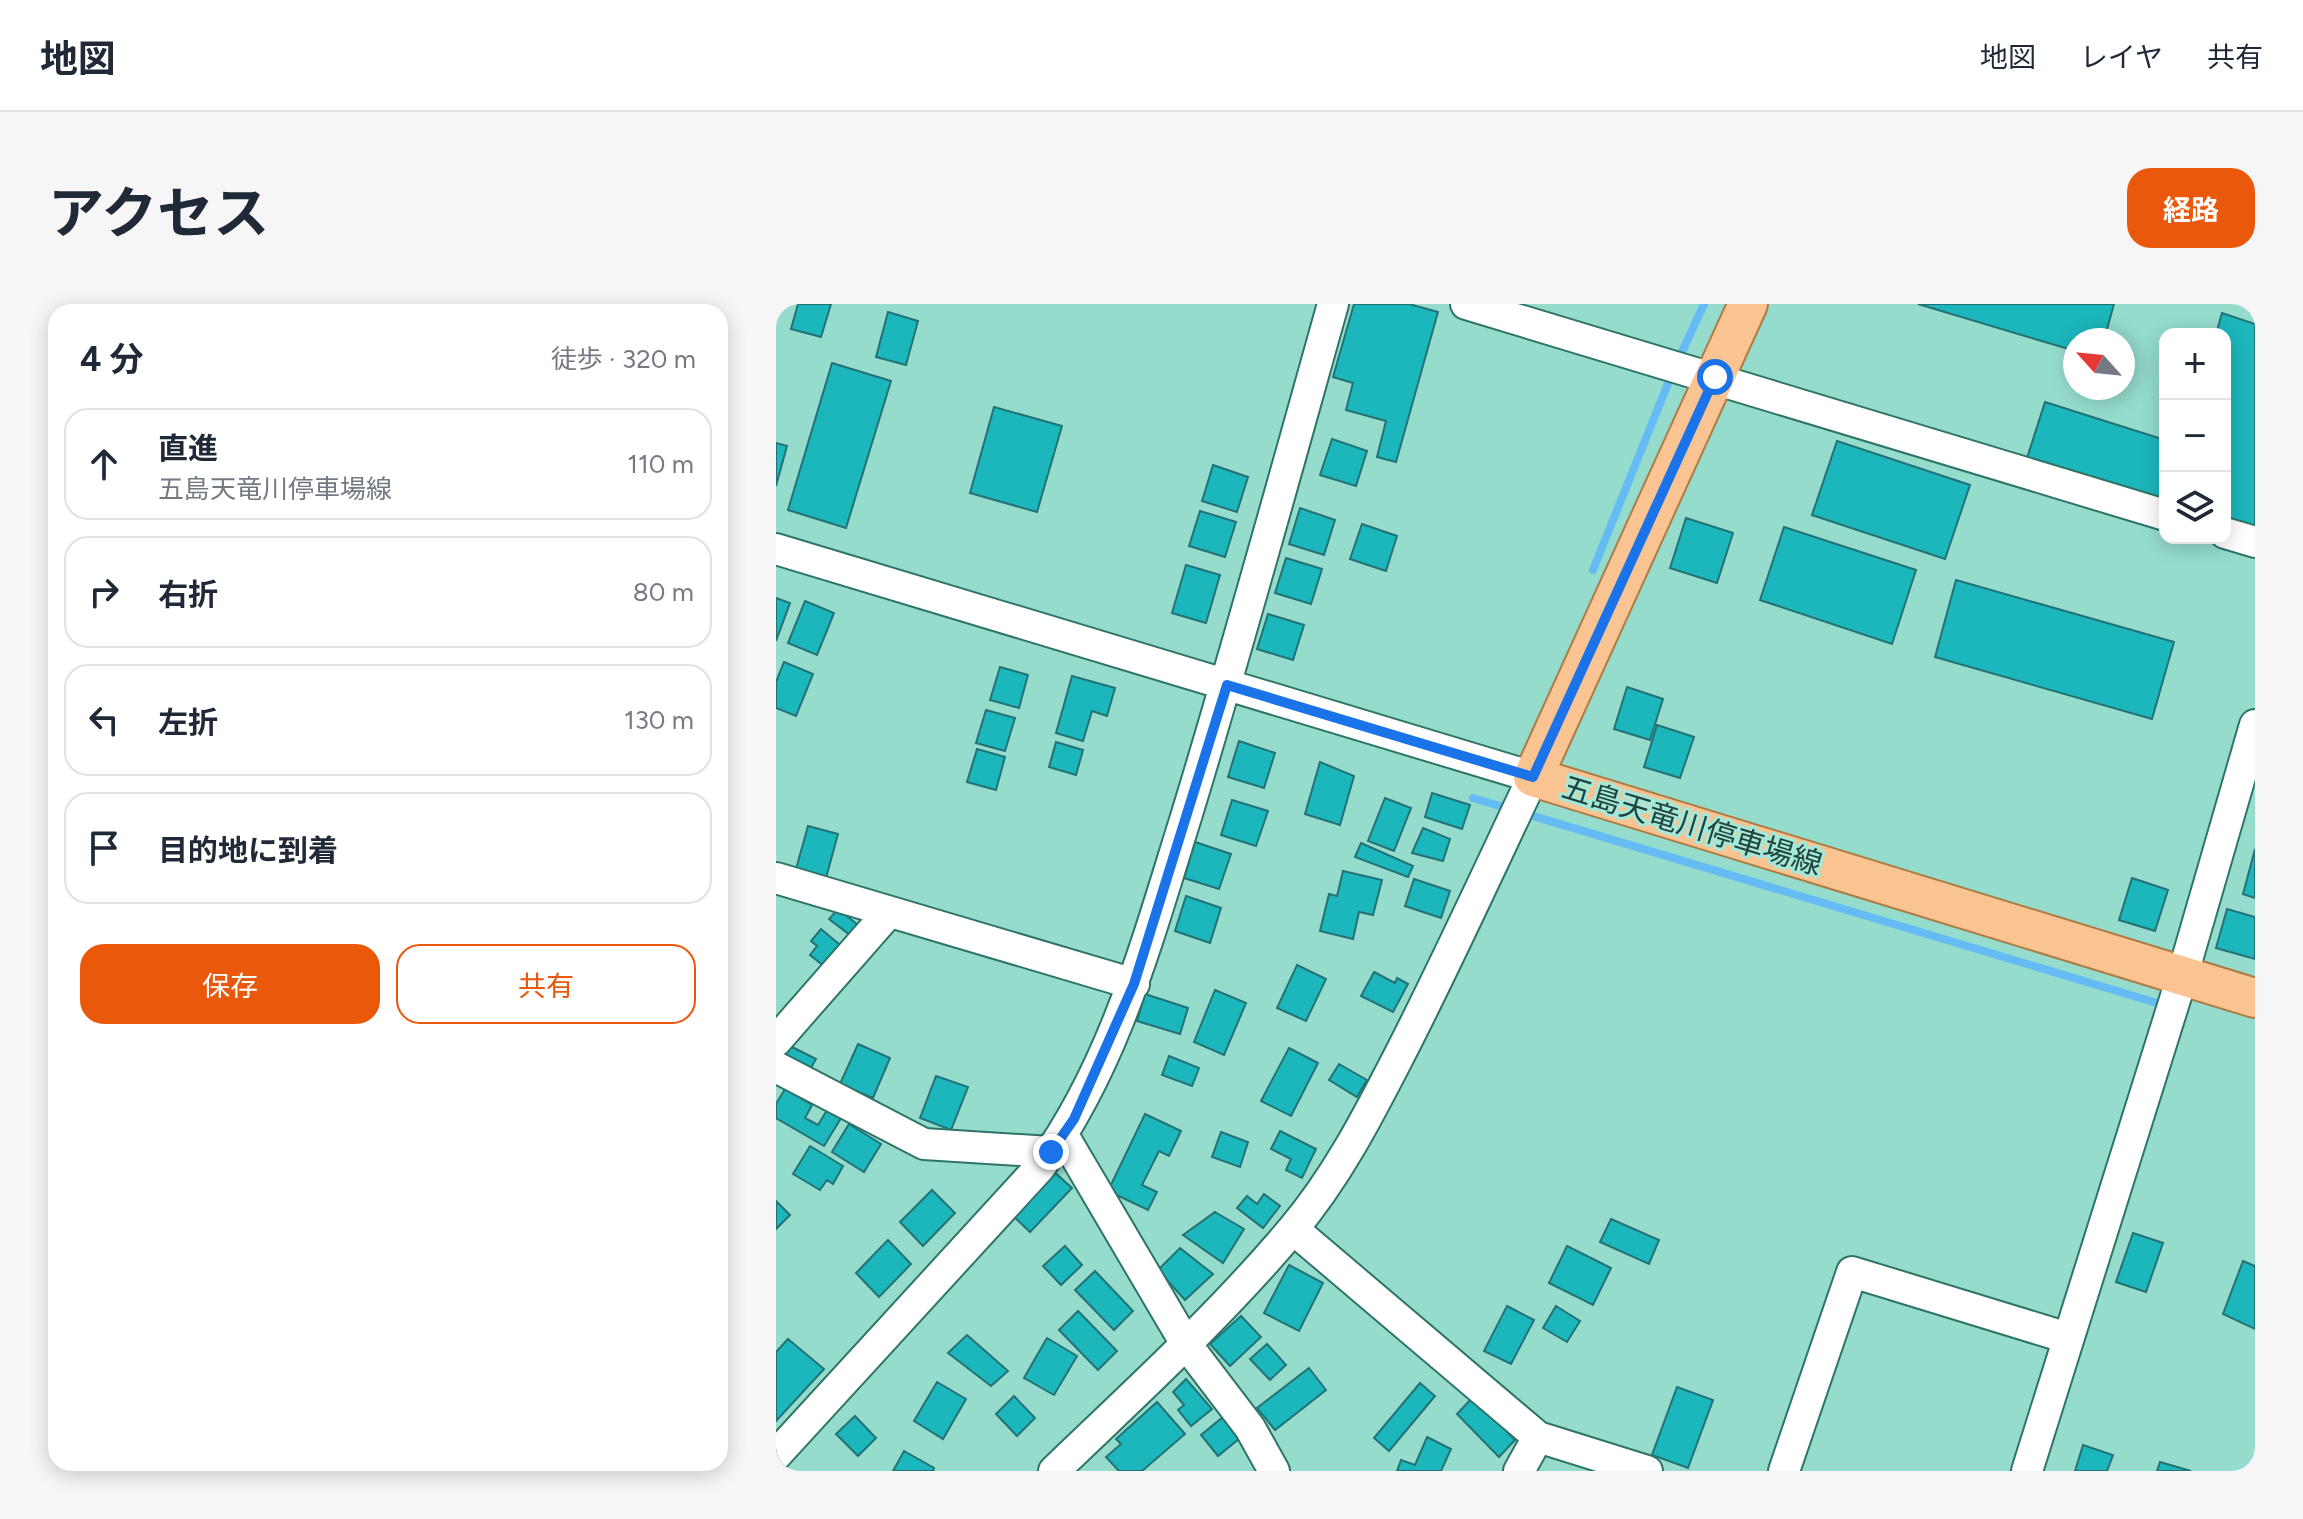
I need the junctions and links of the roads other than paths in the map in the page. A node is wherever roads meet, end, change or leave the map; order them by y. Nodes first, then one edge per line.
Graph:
1 (1333, 304) edge
2 (1466, 304) edge
3 (1748, 304) edge
4 (1715, 377) junction
5 (2159, 513) edge
6 (2231, 535) edge
7 (2255, 542) edge
8 (776, 549) edge
9 (1227, 685) junction
10 (2255, 725) edge
11 (1533, 777) junction
12 (776, 878) edge
13 (889, 912) junction
14 (2182, 977) junction
15 (1134, 984) junction
16 (2255, 998) edge
17 (776, 1041) edge
18 (776, 1067) edge
19 (1057, 1143) junction
20 (1293, 1229) junction
21 (2068, 1338) junction
22 (1186, 1344) junction
23 (1538, 1437) junction
24 (776, 1455) edge
25 (1054, 1471) edge
26 (1274, 1471) edge
27 (1519, 1471) edge
28 (1647, 1471) edge
29 (1784, 1471) edge
30 (2027, 1471) edge

1 - 9 street
2 - 4 street
3 - 4 main road, 五島天竜川停車場線
4 - 5 street
4 - 11 main road, 五島天竜川停車場線
6 - 7 street
8 - 9 street
9 - 11 street
9 - 15 street
10 - 14 street
11 - 14 main road, 五島天竜川停車場線
11 - 20 street
12 - 13 street
13 - 15 street
13 - 17 street
14 - 16 main road, 五島天竜川停車場線
14 - 21 street
15 - 19 street
18 - 19 street
19 - 22 street
19 - 24 street
20 - 22 street
20 - 23 street
21 - 29 street
21 - 30 street
22 - 25 street
22 - 26 street
23 - 27 street
23 - 28 street

